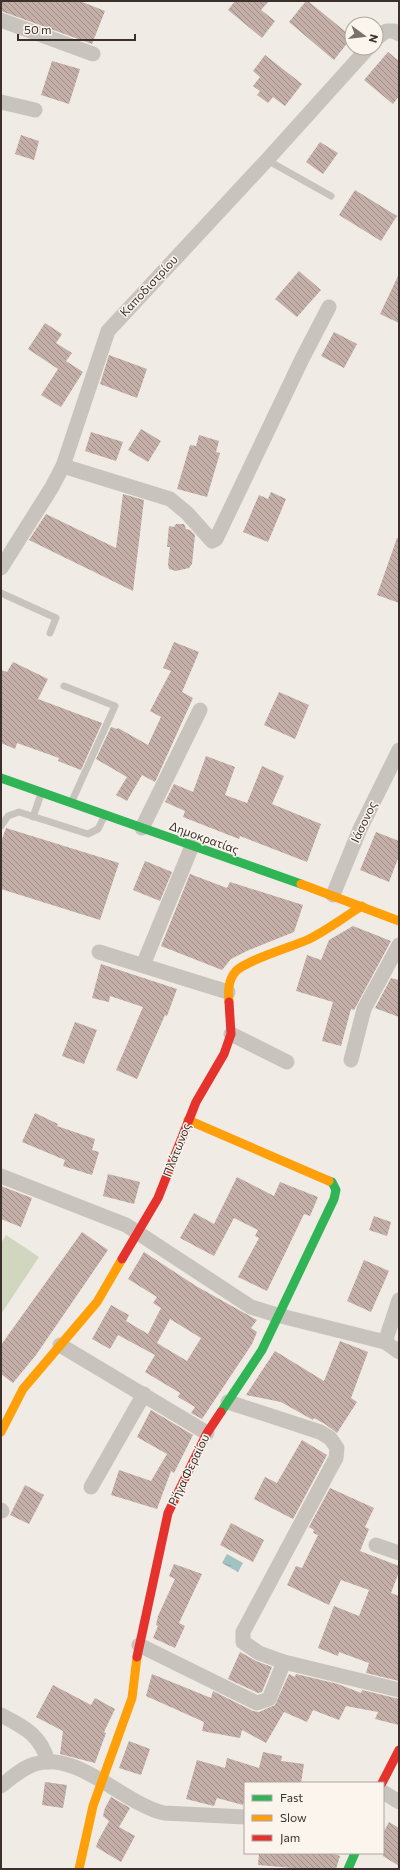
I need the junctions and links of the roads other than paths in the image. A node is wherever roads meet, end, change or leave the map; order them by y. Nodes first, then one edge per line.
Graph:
1 (1, 20) edge
2 (384, 33) edge
3 (399, 34) edge
4 (93, 54) dead end
5 (361, 56) edge
6 (1, 102) edge
7 (34, 110) dead end
8 (266, 160) junction
9 (331, 196) dead end
10 (329, 307) dead end
11 (63, 466) junction
12 (1, 568) edge
13 (1, 593) edge
14 (50, 633) dead end
15 (64, 686) dead end
16 (200, 710) dead end
17 (399, 750) edge
18 (1, 778) edge
19 (41, 792) junction
20 (71, 803) junction
21 (105, 815) junction
22 (33, 817) junction
23 (1, 826) edge
24 (142, 828) junction
25 (192, 846) junction
26 (333, 895) junction
27 (362, 906) junction
28 (399, 921) edge
29 (399, 945) edge
30 (99, 952) dead end
31 (142, 965) junction
32 (228, 992) junction
33 (231, 1034) junction
34 (351, 1060) dead end
35 (287, 1062) dead end
36 (188, 1120) junction
37 (1, 1176) edge
38 (139, 1232) junction
39 (399, 1300) edge
40 (277, 1315) junction
41 (385, 1342) junction
42 (60, 1345) junction
43 (399, 1352) edge
44 (144, 1394) junction
45 (228, 1402) junction
46 (1, 1432) edge
47 (207, 1433) junction
48 (91, 1487) dead end
49 (376, 1545) dead end
50 (399, 1553) edge
51 (139, 1645) junction
52 (284, 1662) junction
53 (399, 1690) edge
54 (1, 1715) edge
55 (399, 1750) edge
56 (48, 1762) junction
57 (101, 1781) junction
58 (383, 1782) edge
59 (1, 1786) edge
60 (384, 1793) edge
61 (399, 1802) edge
62 (244, 1817) edge
63 (355, 1854) edge
64 (78, 1869) edge
65 (348, 1869) edge

1 - 4 street
2 - 3 street
5 - 8 street, Καποδιστρίου
6 - 7 street
8 - 9 lane
8 - 11 street, Καποδιστρίου
10 - 11 street
11 - 12 street, Καποδιστρίου
13 - 14 lane
15 - 20 lane
16 - 24 street
17 - 26 street, Ιάσονος
18 - 19 street, Δημοκρατίας
19 - 20 street, Δημοκρατίας
19 - 22 lane
20 - 21 street, Δημοκρατίας
21 - 22 lane
21 - 24 street, Δημοκρατίας
22 - 23 lane
24 - 25 street, Δημοκρατίας
25 - 26 street, Δημοκρατίας
25 - 31 street
26 - 27 street, Δημοκρατίας
27 - 28 street, Δημοκρατίας
27 - 32 street, Πλάτωνος
29 - 34 street
30 - 31 street
31 - 32 street
32 - 33 street, Πλάτωνος
33 - 35 street
33 - 36 street, Πλάτωνος
36 - 38 street, Πλάτωνος
36 - 40 street, Ρήγα Φεραίου
37 - 38 street
38 - 40 street
38 - 42 street, Πλάτωνος
39 - 41 street
40 - 41 street
40 - 45 street, Ρήγα Φεραίου
41 - 43 street
42 - 44 street
42 - 46 street, Πλάτωνος
44 - 47 street
44 - 48 street
45 - 47 street, Ρήγα Φεραίου
45 - 52 street
47 - 51 street, Ρήγα Φεραίου
49 - 50 street
51 - 52 street
51 - 57 street, Ρήγα Φεραίου
52 - 53 street
54 - 56 street
55 - 58 street
56 - 57 street
56 - 59 street
57 - 62 street
57 - 64 street, Ρήγα Φεραίου
60 - 61 street
63 - 65 street

